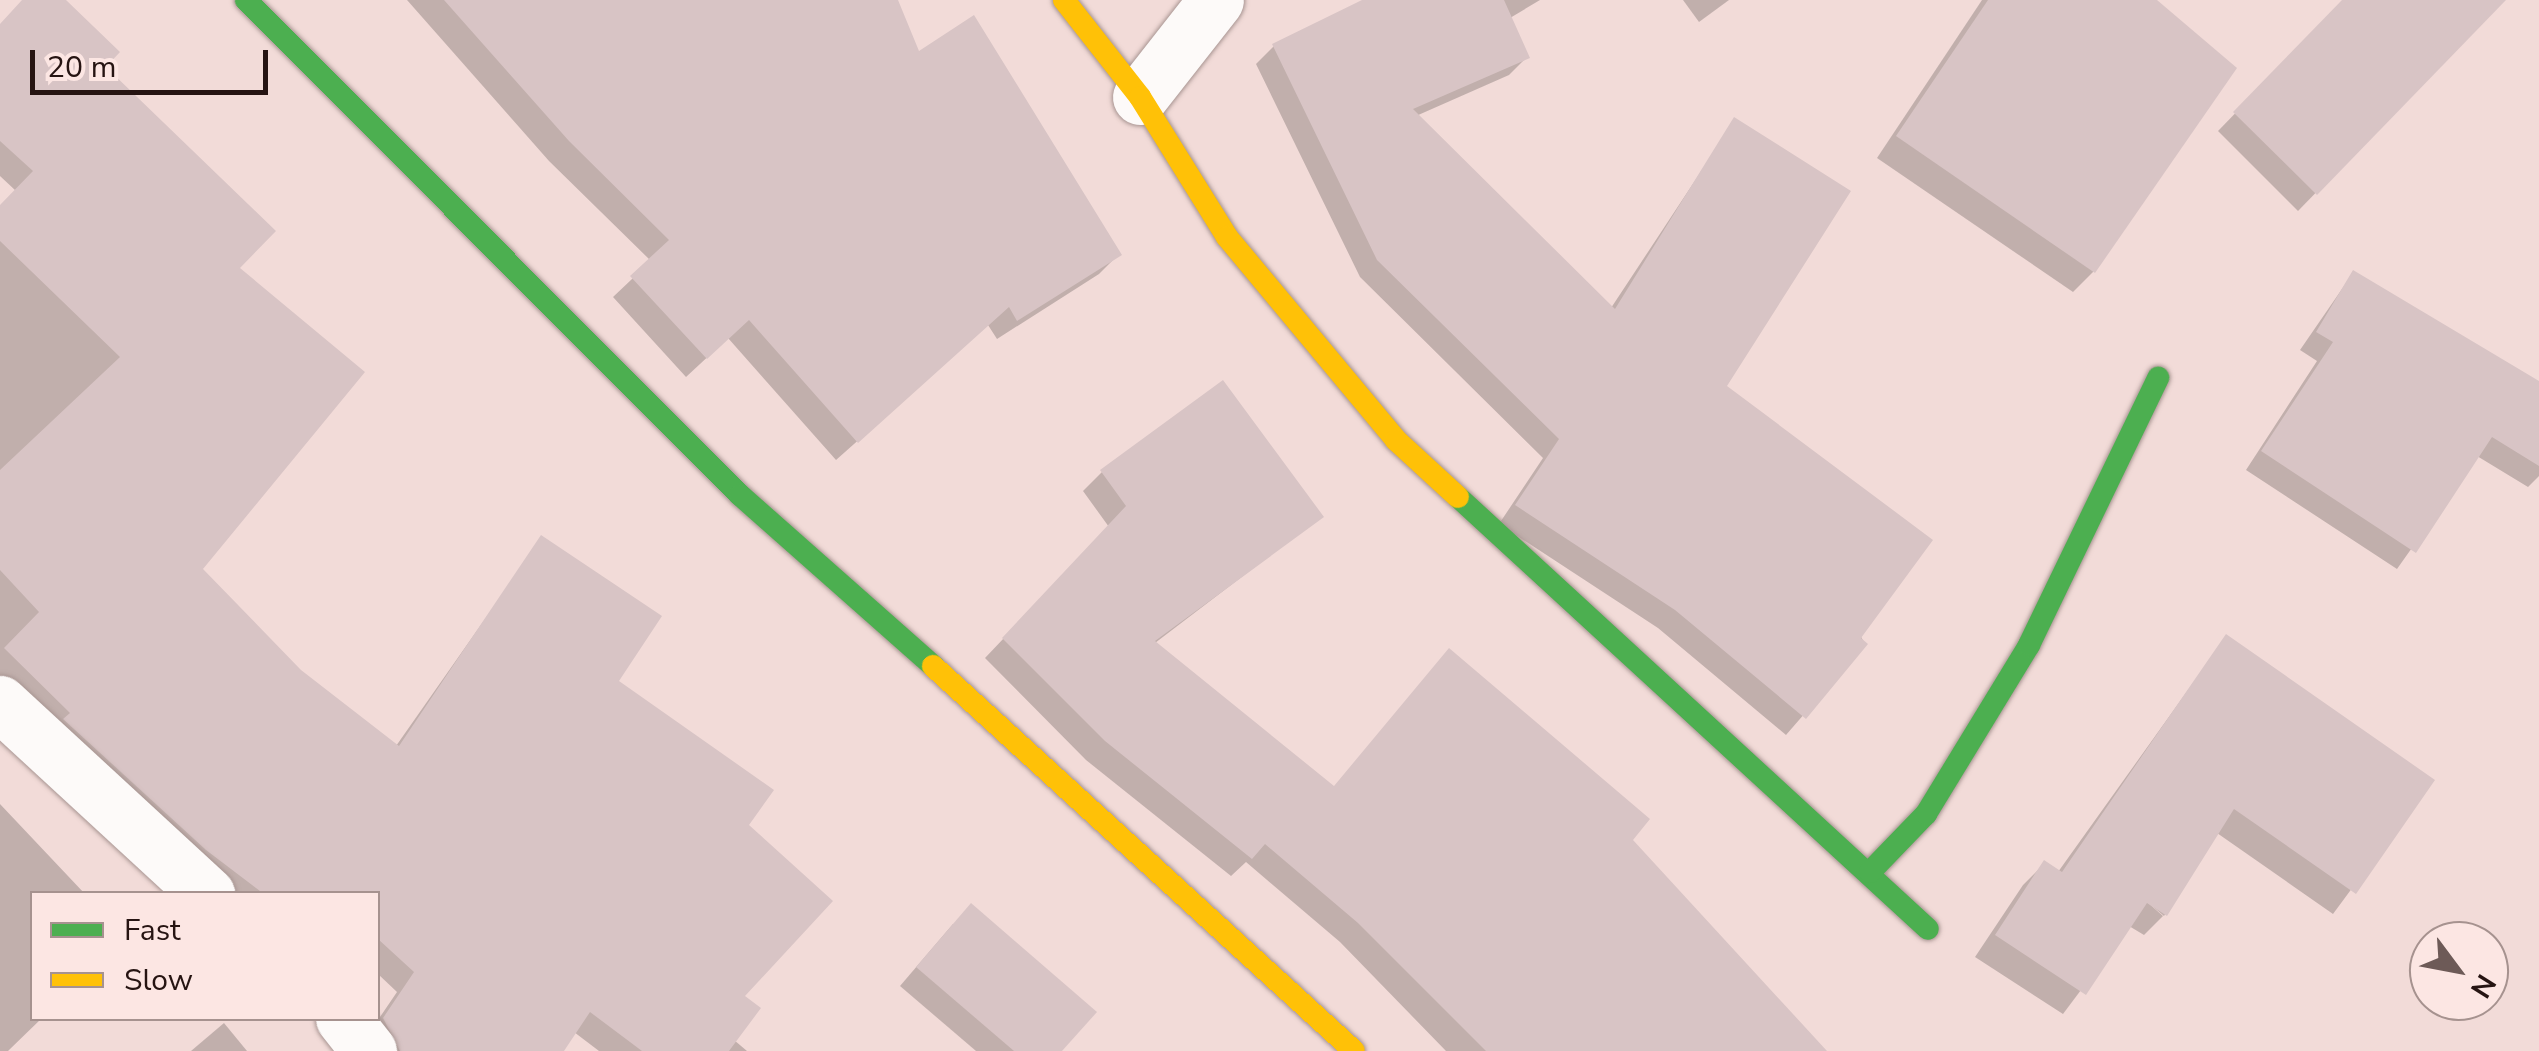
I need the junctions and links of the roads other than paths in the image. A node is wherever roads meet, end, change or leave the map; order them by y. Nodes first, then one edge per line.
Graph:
1 (246, 0) edge
2 (1064, 0) edge
3 (1216, 0) edge
4 (1140, 97) junction
5 (2158, 378) dead end
6 (0, 704) edge
7 (1870, 872) junction
8 (204, 891) edge
9 (1928, 929) dead end
10 (345, 1021) edge
11 (369, 1051) edge
12 (1354, 1051) edge

1 - 12 street
2 - 4 street
3 - 4 street
4 - 7 street
5 - 7 street
6 - 8 street
7 - 9 street
10 - 11 street

